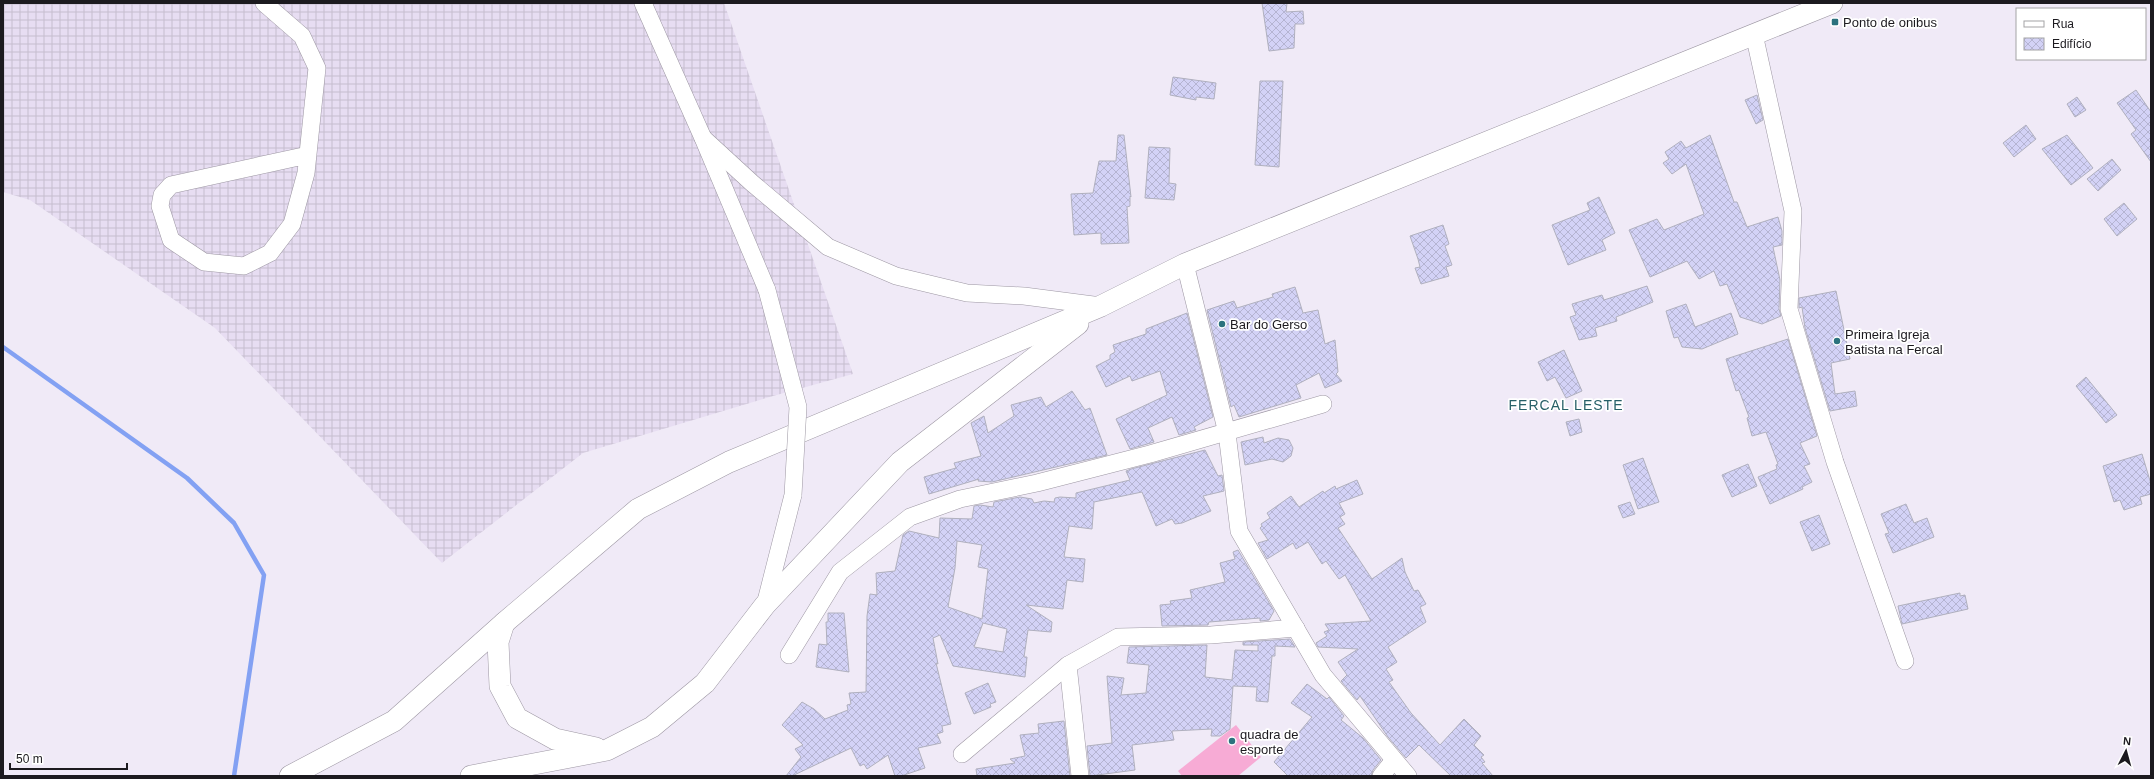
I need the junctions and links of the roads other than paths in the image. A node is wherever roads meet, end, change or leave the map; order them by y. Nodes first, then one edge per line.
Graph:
1 (264, 3) edge
2 (643, 3) edge
3 (1832, 3) edge
4 (1754, 34) junction
5 (703, 138) junction
6 (308, 155) junction
7 (1185, 264) junction
8 (1101, 306) junction
9 (1323, 404) dead end
10 (1227, 433) junction
11 (765, 606) junction
12 (504, 623) junction
13 (1296, 628) junction
14 (789, 654) dead end
15 (1905, 660) dead end
16 (1068, 665) junction
17 (607, 750) junction
18 (962, 754) dead end
19 (1394, 760) junction
20 (290, 776) edge
21 (471, 776) edge
22 (1080, 776) edge
23 (1380, 776) edge
24 (1408, 776) edge

1 - 6 street
2 - 5 street
3 - 4 main road
4 - 7 main road
4 - 15 street
5 - 8 street
5 - 11 street, bridge
6 - 6 street
7 - 8 main road
7 - 10 street
8 - 11 main road
8 - 12 main road
9 - 10 street
10 - 13 street
10 - 14 street
11 - 17 main road
12 - 17 main road
12 - 20 main road
13 - 16 street
13 - 19 street
16 - 18 street
16 - 22 street
17 - 21 main road
19 - 23 street
19 - 24 street

